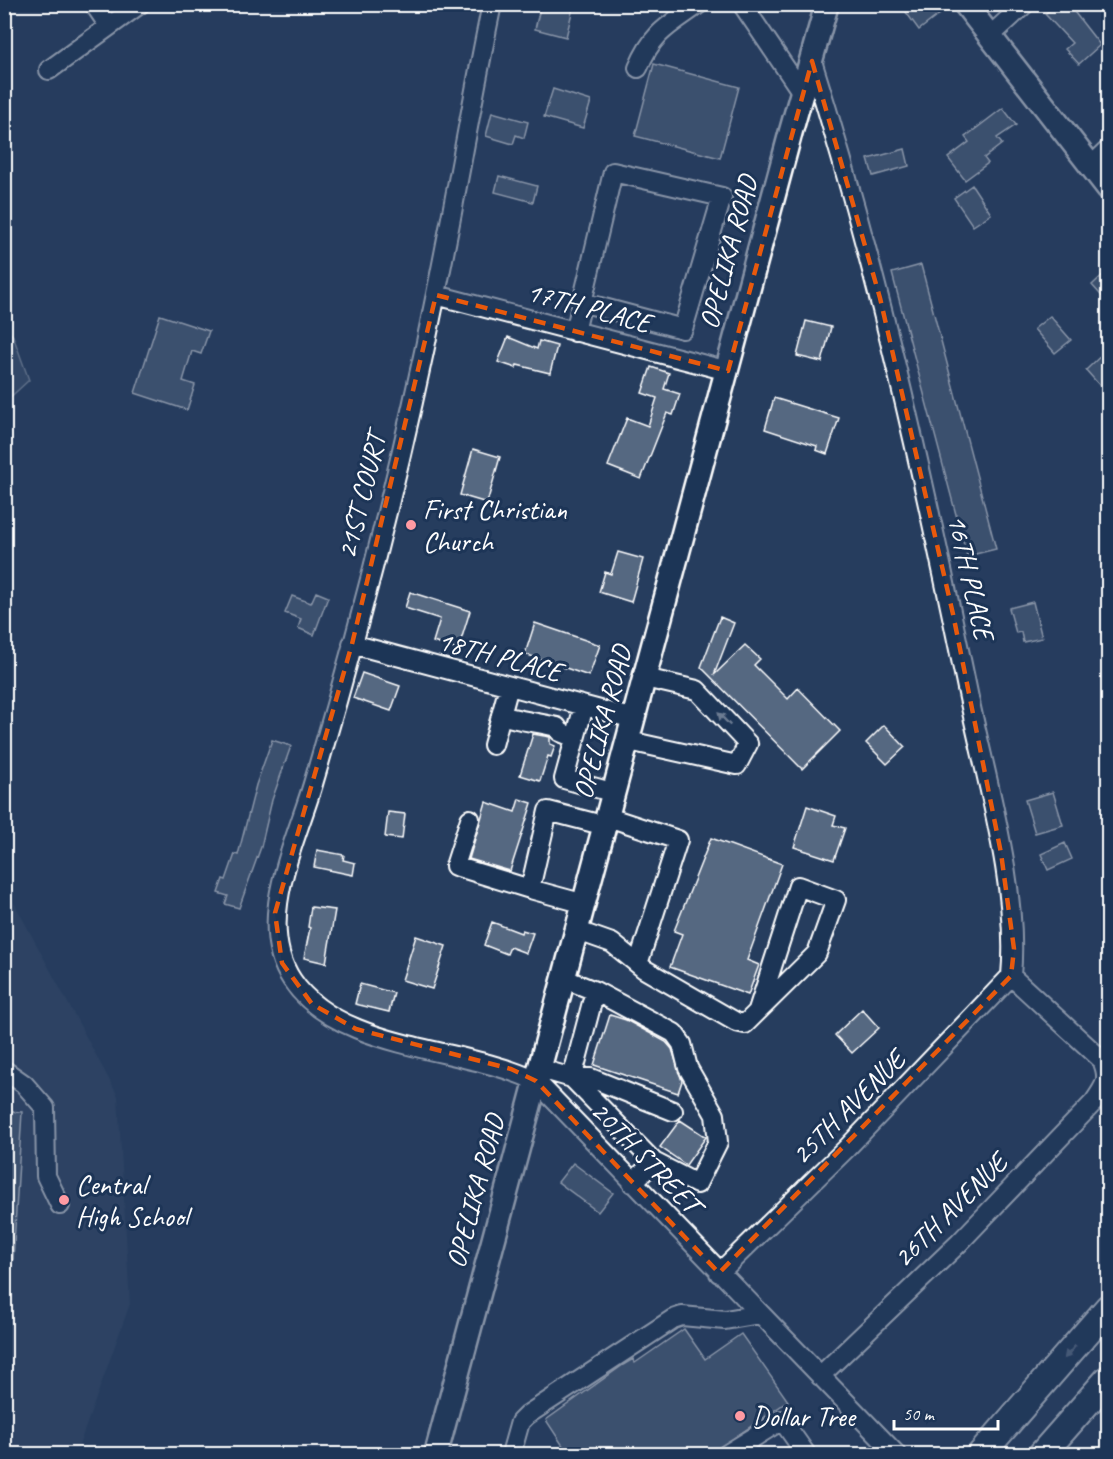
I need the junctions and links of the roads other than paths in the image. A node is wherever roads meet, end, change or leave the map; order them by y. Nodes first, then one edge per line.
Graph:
1 (94, 4) edge
2 (140, 4) edge
3 (492, 4) edge
4 (699, 4) edge
5 (742, 4) edge
6 (828, 4) edge
7 (965, 4) edge
8 (1025, 4) edge
9 (110, 26) junction
10 (990, 36) junction
11 (812, 61) junction
12 (638, 68) dead end
13 (49, 70) dead end
14 (802, 94) junction
15 (1108, 150) edge
16 (1091, 166) junction
17 (1108, 188) edge
18 (436, 295) junction
19 (581, 302) junction
20 (682, 329) junction
21 (575, 332) junction
22 (676, 358) junction
23 (728, 371) junction
24 (352, 644) junction
25 (645, 678) junction
26 (509, 686) junction
27 (584, 706) junction
28 (501, 715) junction
29 (631, 730) junction
30 (550, 732) junction
31 (493, 745) dead end
32 (615, 793) junction
33 (470, 819) dead end
34 (607, 821) junction
35 (530, 889) junction
36 (585, 904) junction
37 (578, 931) junction
38 (638, 964) junction
39 (1011, 976) junction
40 (565, 979) junction
41 (300, 991) joint
42 (595, 992) junction
43 (759, 1010) junction
44 (4, 1070) edge
45 (1107, 1074) edge
46 (539, 1075) junction
47 (572, 1078) junction
48 (673, 1111) dead end
49 (654, 1162) junction
50 (632, 1183) junction
51 (60, 1205) dead end
52 (720, 1273) junction
53 (1108, 1308) edge
54 (760, 1314) junction
55 (820, 1376) junction
56 (1108, 1379) edge
57 (436, 1455) edge
58 (511, 1455) edge
59 (727, 1455) edge
60 (806, 1455) edge
61 (896, 1455) edge
62 (981, 1455) edge
63 (1042, 1455) edge

1 - 9 street
2 - 9 street
3 - 18 street, 21ST COURT
4 - 12 street
5 - 14 street
6 - 11 main road, OPELIKA ROAD
7 - 10 main road
8 - 10 street
9 - 13 street
10 - 16 main road
11 - 14 main road, OPELIKA ROAD
11 - 39 street, 16TH PLACE
14 - 23 main road, OPELIKA ROAD
15 - 16 street
16 - 17 main road
18 - 21 street, 17TH PLACE
18 - 24 street, 21ST COURT
19 - 20 street
19 - 20 street
19 - 21 street
20 - 22 street
21 - 22 street, 17TH PLACE
22 - 23 street, 17TH PLACE
23 - 25 main road, OPELIKA ROAD
24 - 26 street, 18TH PLACE
24 - 41 street, 21ST COURT
25 - 29 main road, OPELIKA ROAD
29 -> 25 street, 18TH PLACE
26 - 27 street, 18TH PLACE
26 - 28 street
27 - 29 street, 18TH PLACE
27 - 30 street
28 - 30 street
28 - 31 street
29 - 32 main road, OPELIKA ROAD
30 - 32 street
32 - 34 main road, OPELIKA ROAD
33 - 35 street
34 - 35 street
34 - 36 main road, OPELIKA ROAD
34 - 38 street
35 - 36 street
36 - 37 main road, OPELIKA ROAD
37 - 38 street
37 - 40 main road, OPELIKA ROAD
38 - 43 street
39 - 45 street
39 - 52 street, 25TH AVENUE
40 - 42 street
40 - 46 main road, OPELIKA ROAD
41 - 46 street, 20TH STREET
42 - 47 street
42 - 49 street
43 - 43 street
44 - 51 street
45 - 55 street, 26TH AVENUE
46 - 47 street
46 - 50 street, 20TH STREET
46 - 57 main road, OPELIKA ROAD
47 - 48 street
47 - 49 street
49 - 50 street
50 - 52 street, 20TH STREET
52 - 54 street, 20TH STREET
53 -> 62 highway
54 - 55 street, 20TH STREET
54 - 58 street
55 - 61 street, 20TH STREET
56 - 63 highway
59 - 60 street

